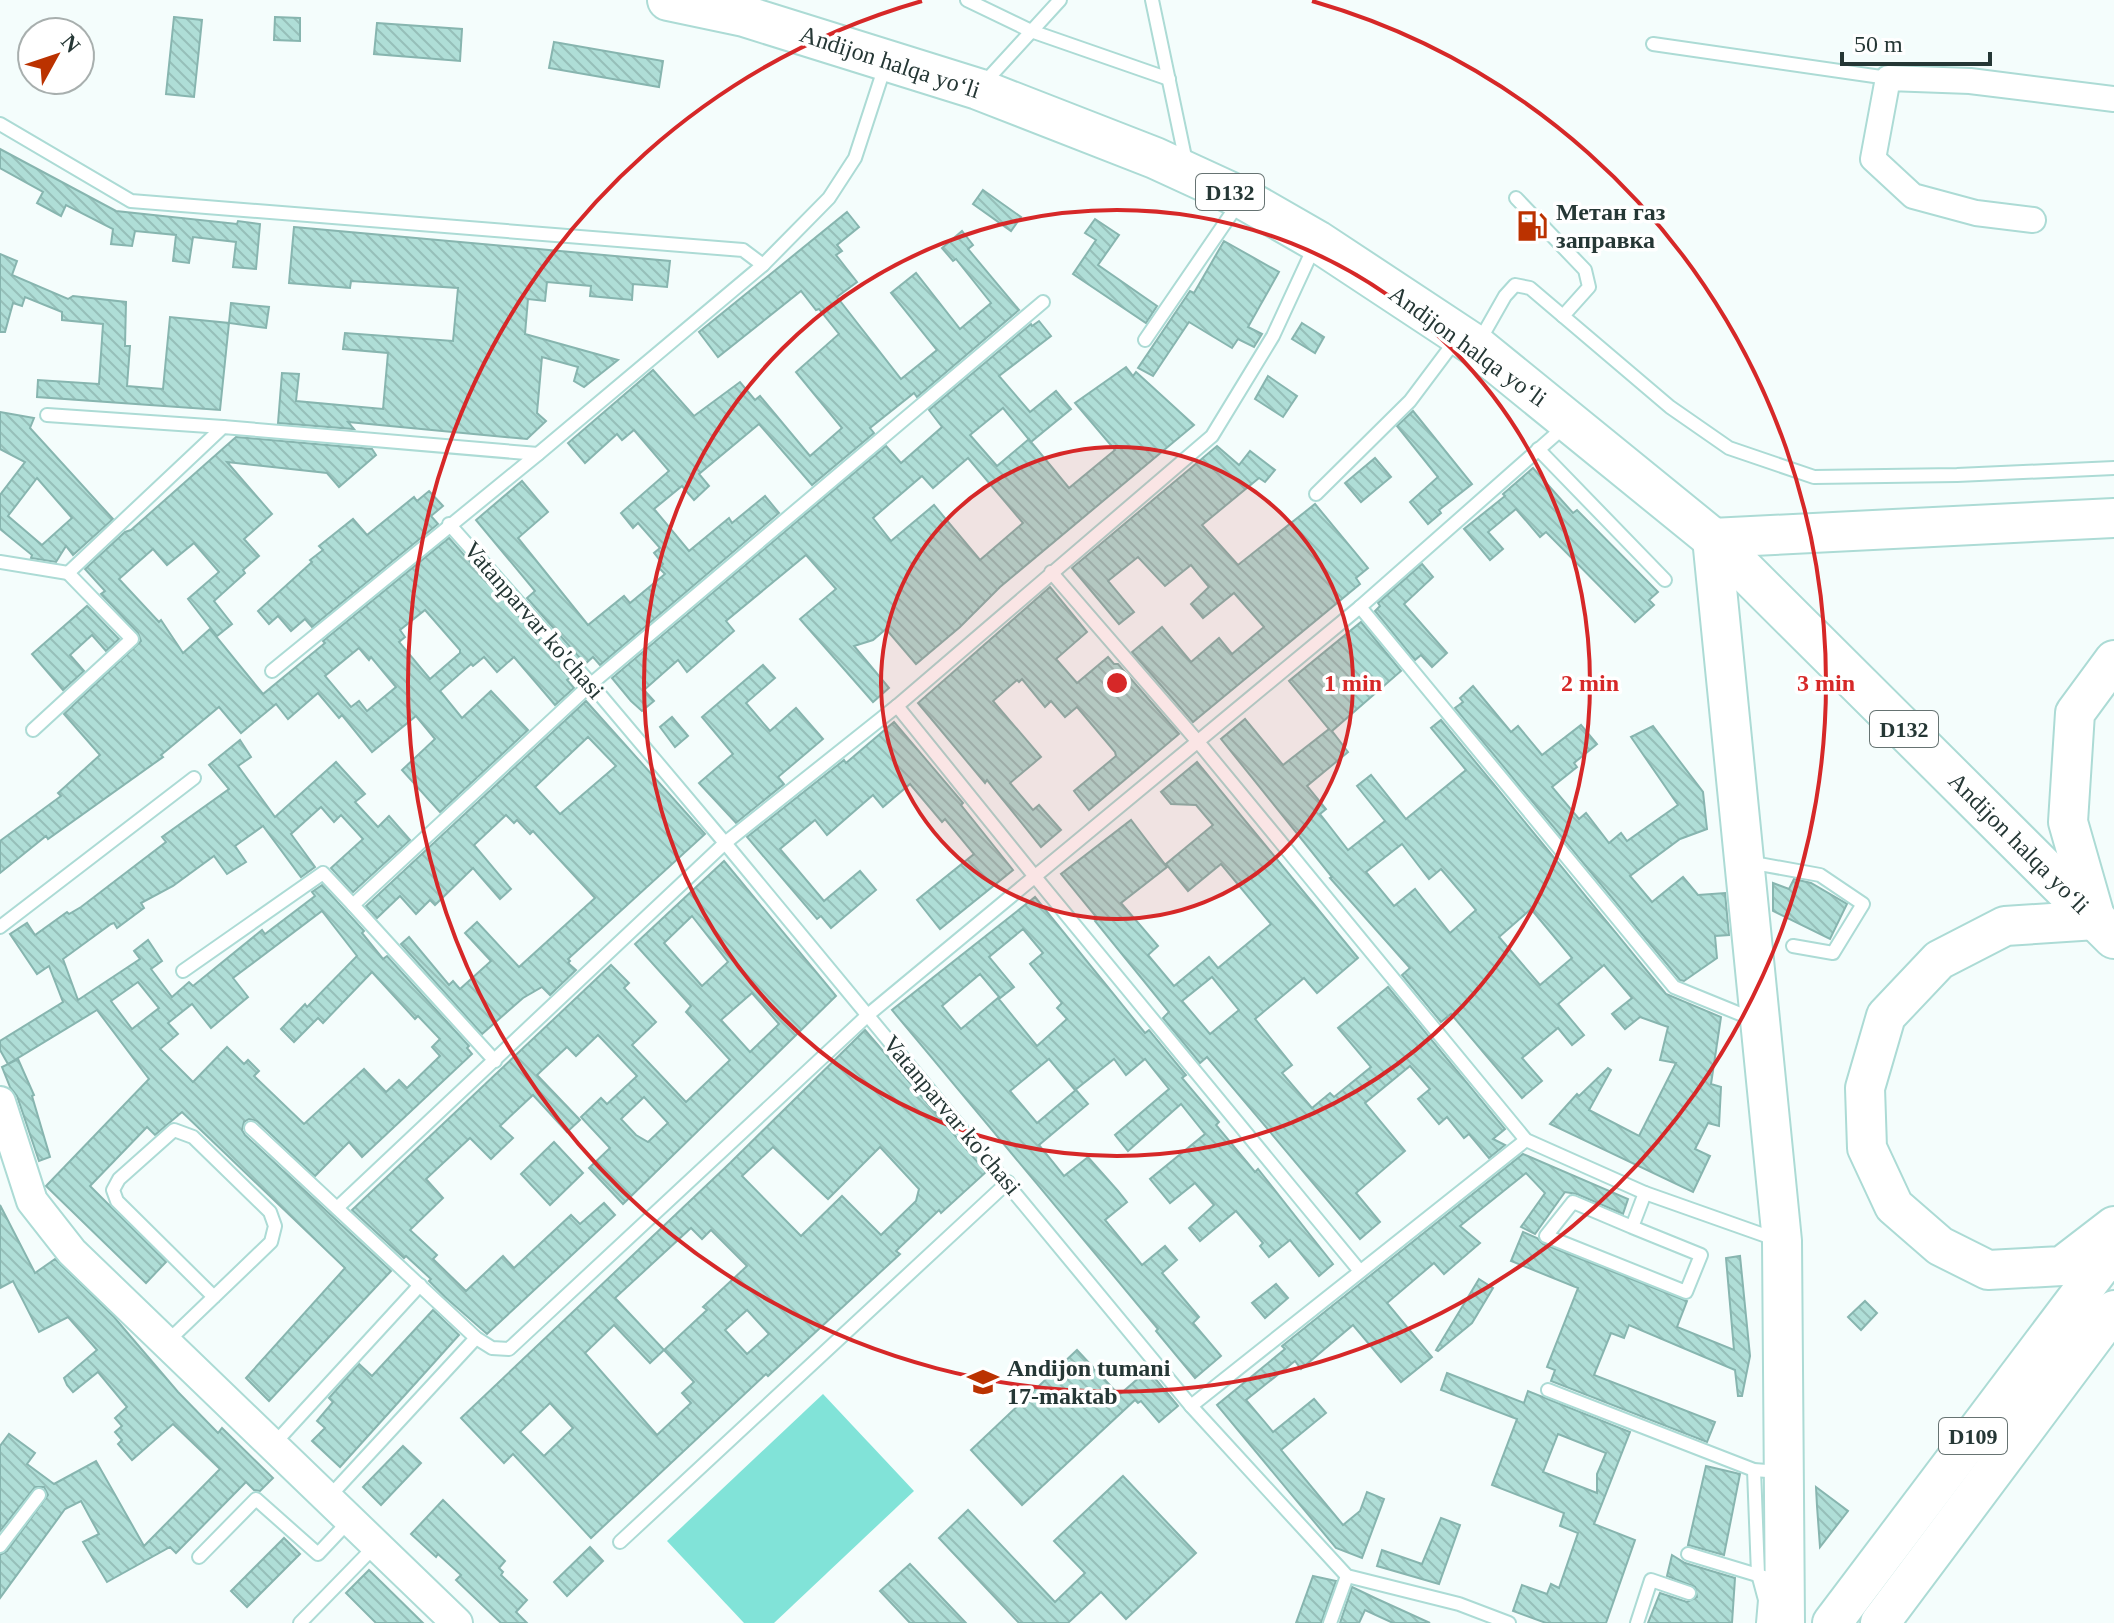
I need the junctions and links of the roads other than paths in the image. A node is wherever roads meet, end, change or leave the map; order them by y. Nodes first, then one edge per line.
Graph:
1 (668, 0) edge
2 (967, 0) edge
3 (1059, 0) edge
4 (1152, 0) edge
5 (1031, 31) junction
6 (1653, 44) dead end
7 (887, 59) junction
8 (1888, 78) junction
9 (1169, 79) junction
10 (978, 89) junction
11 (2114, 99) edge
12 (0, 124) edge
13 (1188, 173) junction
14 (1242, 198) junction
15 (1516, 198) dead end
16 (2033, 220) dead end
17 (1317, 241) junction
18 (763, 265) junction
19 (1043, 302) dead end
20 (1563, 316) junction
21 (1145, 340) dead end
22 (1468, 341) junction
23 (47, 415) dead end
24 (1570, 421) junction
25 (223, 427) junction
26 (1538, 449) junction
27 (538, 454) junction
28 (2114, 468) edge
29 (1316, 494) dead end
30 (2114, 518) edge
31 (449, 524) junction
32 (1712, 538) junction
33 (0, 562) edge
34 (1051, 572) junction
35 (68, 573) junction
36 (1665, 580) dead end
37 (1360, 607) junction
38 (2114, 660) edge
39 (272, 671) dead end
40 (591, 684) junction
41 (897, 706) junction
42 (33, 730) dead end
43 (1199, 743) junction
44 (194, 778) dead end
45 (725, 843) junction
46 (1745, 861) junction
47 (1036, 878) junction
48 (353, 905) junction
49 (0, 927) edge
50 (2105, 929) edge
51 (1793, 946) dead end
52 (183, 971) dead end
53 (869, 1014) junction
54 (1761, 1023) junction
55 (495, 1061) junction
56 (0, 1102) edge
57 (251, 1128) dead end
58 (1526, 1140) junction
59 (1008, 1182) junction
60 (1645, 1193) junction
61 (337, 1208) junction
62 (2114, 1226) edge
63 (1632, 1227) junction
64 (1782, 1241) junction
65 (2114, 1249) edge
66 (1359, 1270) junction
67 (420, 1285) junction
68 (214, 1297) junction
69 (2114, 1310) edge
70 (476, 1338) junction
71 (165, 1344) junction
72 (1548, 1390) dead end
73 (1191, 1406) junction
74 (273, 1445) junction
75 (1769, 1471) junction
76 (39, 1495) dead end
77 (328, 1498) junction
78 (350, 1520) junction
79 (620, 1542) dead end
80 (376, 1545) junction
81 (0, 1546) edge
82 (1688, 1554) dead end
83 (199, 1557) dead end
84 (1347, 1576) junction
85 (1689, 1593) dead end
86 (1776, 1595) edge
87 (300, 1623) edge
88 (457, 1623) edge
89 (1330, 1623) edge
90 (1509, 1623) edge
91 (1637, 1623) edge
92 (1763, 1623) edge
93 (1832, 1623) edge
94 (1880, 1623) edge

1 - 7 highway, Andijon halqa yo‘li / D132
2 - 5 lane
3 - 5 lane
4 - 9 lane
5 - 9 lane
5 - 10 lane
6 - 8 lane
7 - 10 highway, Andijon halqa yo‘li / D132
7 - 18 lane
8 - 11 street
8 - 16 street
9 - 13 lane
10 - 13 highway, Andijon halqa yo‘li / D132
12 - 18 lane
13 - 14 highway, Andijon halqa yo‘li / D132
14 - 17 highway, Andijon halqa yo‘li / D132
14 - 21 lane
15 - 20 lane
17 - 22 highway, Andijon halqa yo‘li / D132
17 - 34 lane
18 - 27 lane
19 - 40 lane
20 - 22 lane
20 - 28 lane
22 - 24 highway, Andijon halqa yo‘li / D132
22 - 29 lane
23 - 25 lane
24 - 26 lane
24 - 32 highway, Andijon halqa yo‘li / D132
25 - 27 lane
25 - 35 lane
26 - 36 lane
26 - 37 lane
27 - 31 lane
30 - 32 main road
31 - 39 lane
31 - 40 lane, Vatanparvar ko'chasi
32 - 46 main road
32 - 50 highway, Andijon halqa yo‘li / D132
33 - 35 lane
34 - 41 lane
34 - 43 lane
35 - 42 lane
37 - 43 lane
37 - 54 lane
38 - 50 main road
40 - 45 lane, Vatanparvar ko'chasi
40 - 48 lane
41 - 45 lane
41 - 47 lane
43 - 47 lane
43 - 58 lane
44 - 49 lane
45 - 53 lane, Vatanparvar ko'chasi
45 - 55 lane
46 - 51 lane
46 - 54 main road
47 - 53 lane
47 - 66 lane
48 - 52 lane
48 - 55 lane
50 - 62 main road
53 - 59 lane, Vatanparvar ko'chasi
53 - 70 lane
54 - 64 main road
55 - 61 lane
56 - 71 street
57 - 61 lane
58 - 60 lane
58 - 66 lane
59 - 73 lane, Vatanparvar ko'chasi
59 - 79 lane
60 - 63 lane
60 - 64 lane
61 - 67 lane
63 - 63 lane
64 - 75 main road
65 - 93 main road, D109
66 - 73 lane
67 - 70 lane
67 - 74 lane
68 - 68 lane
68 - 71 lane
69 - 94 main road, D109
70 - 77 lane
71 - 74 street
72 - 75 lane
73 - 84 lane, Vatanparvar ko'chasi
74 - 77 street
75 - 86 main road
76 - 81 lane
77 - 78 street
78 - 80 street
78 - 83 lane
80 - 87 lane
80 - 88 street
82 - 86 lane
84 - 89 lane
84 - 90 lane
85 - 91 lane
86 - 92 lane

